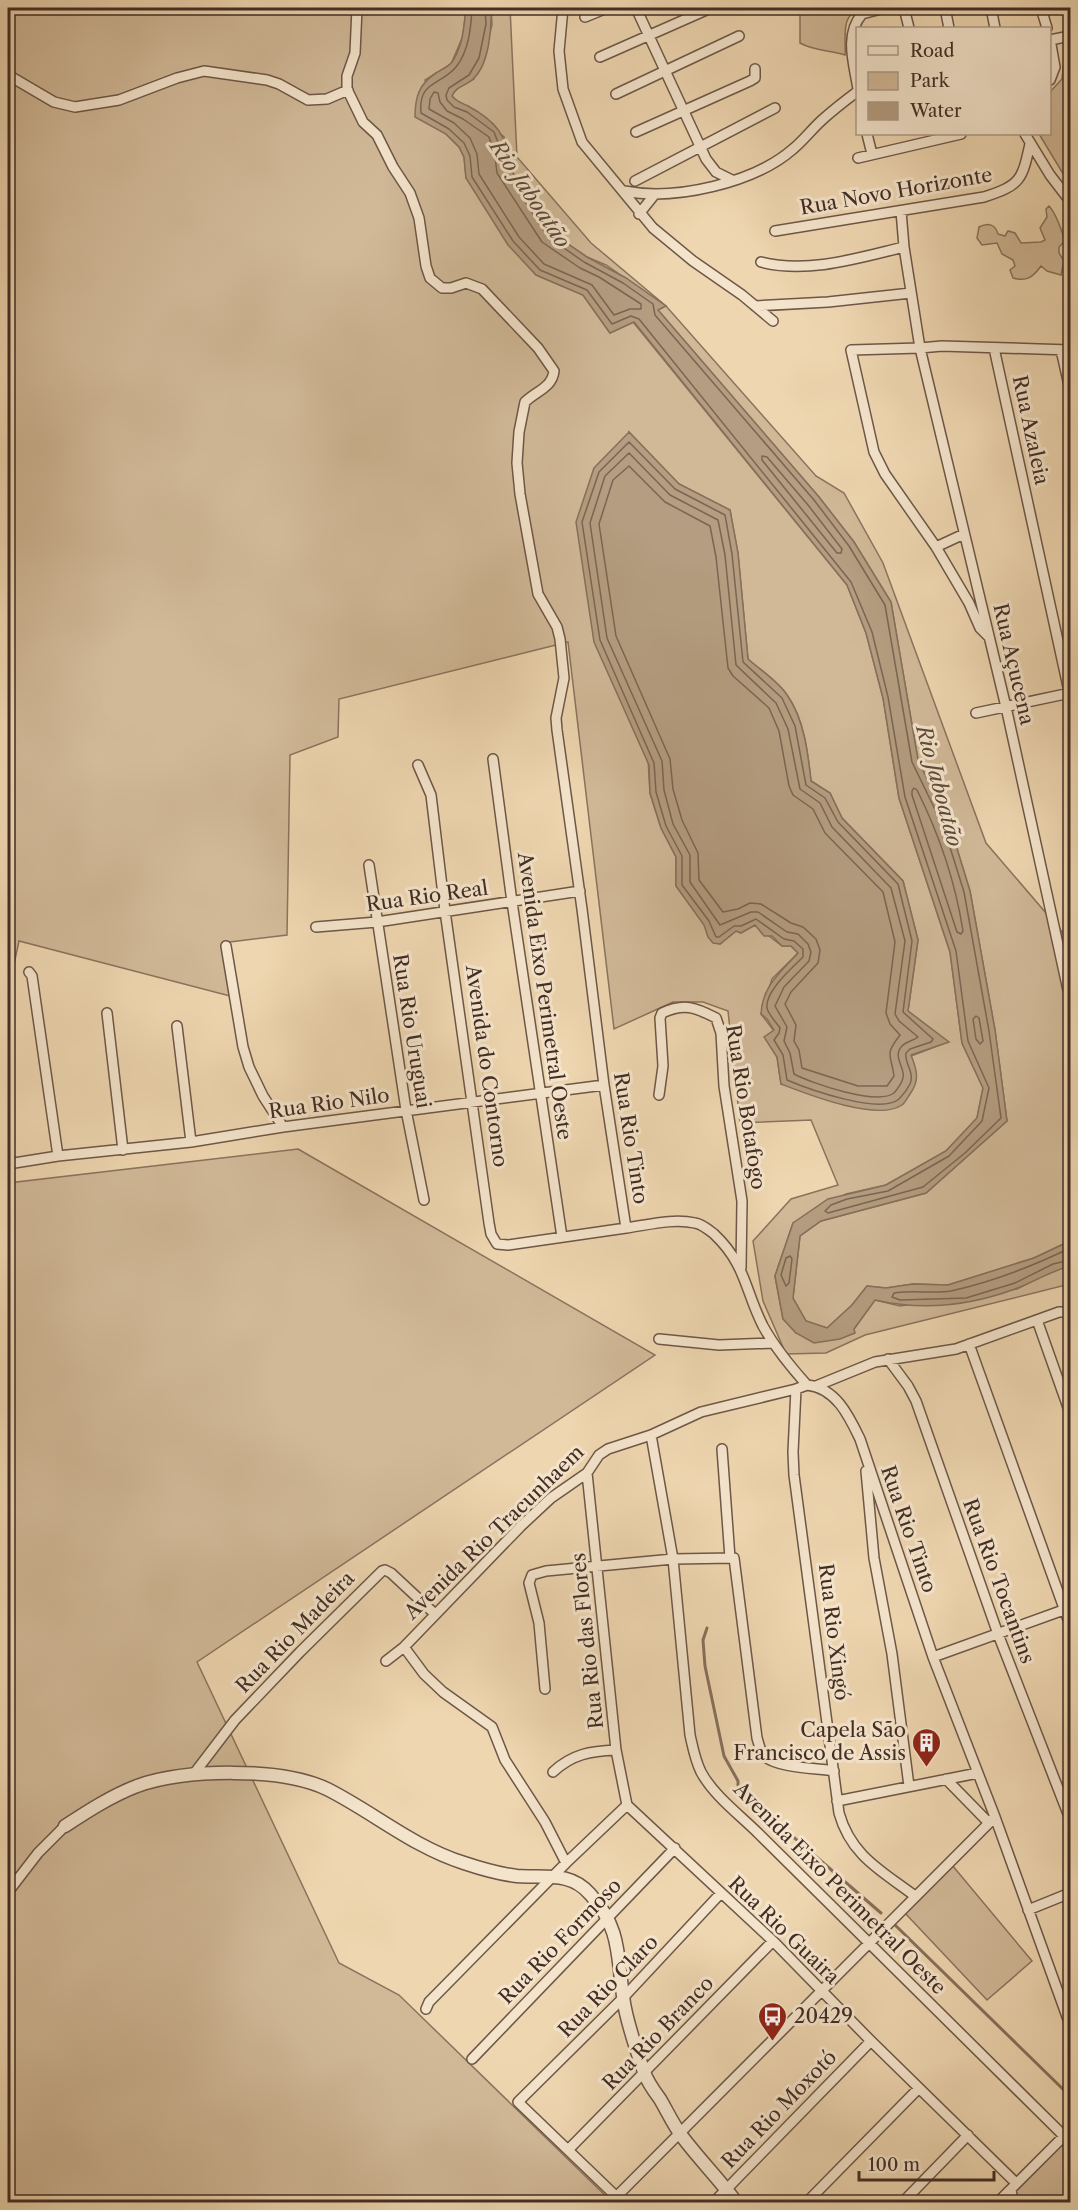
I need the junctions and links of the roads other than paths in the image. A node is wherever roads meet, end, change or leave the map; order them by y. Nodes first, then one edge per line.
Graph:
1 (357, 8) edge
2 (562, 8) edge
3 (607, 8) edge
4 (636, 8) edge
5 (711, 8) edge
6 (885, 8) edge
7 (904, 8) edge
8 (945, 8) edge
9 (991, 8) edge
10 (1041, 8) edge
11 (585, 17) dead end
12 (994, 24) edge
13 (909, 27) edge
14 (949, 27) edge
15 (1047, 27) edge
16 (650, 36) junction
17 (739, 36) dead end
18 (1071, 36) edge
19 (1051, 39) edge
20 (1051, 45) edge
21 (600, 57) dead end
22 (856, 68) edge
23 (755, 69) dead end
24 (666, 71) junction
25 (8, 75) edge
26 (1051, 77) edge
27 (348, 90) junction
28 (856, 92) edge
29 (616, 94) dead end
30 (775, 108) dead end
31 (684, 111) junction
32 (636, 132) dead end
33 (867, 135) edge
34 (957, 135) edge
35 (1026, 135) edge
36 (1030, 144) junction
37 (699, 146) junction
38 (872, 154) junction
39 (858, 158) dead end
40 (732, 180) junction
41 (634, 182) dead end
42 (624, 191) junction
43 (655, 195) junction
44 (1071, 201) edge
45 (901, 211) junction
46 (639, 214) junction
47 (775, 231) dead end
48 (904, 248) junction
49 (760, 262) dead end
50 (911, 293) junction
51 (755, 306) junction
52 (773, 321) dead end
53 (919, 345) junction
54 (994, 348) junction
55 (1066, 350) edge
56 (1071, 390) edge
57 (964, 534) junction
58 (936, 547) junction
59 (989, 638) junction
60 (1070, 694) edge
61 (1006, 707) junction
62 (976, 713) dead end
63 (493, 759) dead end
64 (418, 765) dead end
65 (369, 865) dead end
66 (580, 891) junction
67 (512, 902) junction
68 (445, 911) junction
69 (377, 922) junction
70 (316, 927) dead end
71 (226, 946) dead end
72 (29, 972) dead end
73 (1069, 989) edge
74 (107, 1013) dead end
75 (177, 1026) dead end
76 (604, 1085) junction
77 (540, 1094) junction
78 (659, 1095) dead end
79 (473, 1103) junction
80 (406, 1110) junction
81 (283, 1127) junction
82 (191, 1142) junction
83 (123, 1150) junction
84 (58, 1156) junction
85 (8, 1164) edge
86 (424, 1200) dead end
87 (626, 1228) junction
88 (562, 1237) junction
89 (741, 1268) junction
90 (1071, 1312) edge
91 (1037, 1320) junction
92 (659, 1339) dead end
93 (773, 1343) junction
94 (969, 1344) junction
95 (888, 1359) junction
96 (811, 1385) junction
97 (796, 1389) junction
98 (1071, 1413) edge
99 (651, 1435) junction
100 (722, 1449) dead end
101 (866, 1457) junction
102 (587, 1473) junction
103 (732, 1558) junction
104 (672, 1559) junction
105 (597, 1566) junction
106 (1068, 1609) edge
107 (435, 1614) junction
108 (1071, 1625) edge
109 (998, 1634) junction
110 (404, 1647) junction
111 (933, 1657) junction
112 (386, 1662) dead end
113 (545, 1689) dead end
114 (616, 1750) junction
115 (834, 1771) junction
116 (553, 1772) dead end
117 (978, 1773) junction
118 (193, 1775) junction
119 (946, 1779) junction
120 (909, 1786) junction
121 (837, 1801) junction
122 (627, 1805) junction
123 (1071, 1819) edge
124 (992, 1820) junction
125 (65, 1826) joint
126 (675, 1848) junction
127 (566, 1863) junction
128 (555, 1875) junction
129 (8, 1892) edge
130 (721, 1893) junction
131 (1071, 1893) edge
132 (915, 1896) junction
133 (1028, 1910) junction
134 (607, 1917) junction
135 (773, 1941) junction
136 (870, 1944) junction
137 (821, 1991) junction
138 (623, 1998) junction
139 (426, 2010) dead end
140 (1071, 2025) edge
141 (871, 2041) junction
142 (472, 2059) dead end
143 (645, 2074) junction
144 (919, 2088) junction
145 (681, 2134) junction
146 (968, 2135) junction
147 (1069, 2136) edge
148 (568, 2150) junction
149 (1014, 2186) junction
150 (726, 2189) junction
151 (619, 2200) edge
152 (714, 2202) edge
153 (736, 2202) edge
154 (807, 2202) edge
155 (903, 2202) edge
156 (998, 2202) edge
157 (1013, 2202) edge

1 - 27 street
2 - 42 street
3 - 11 street
4 - 16 street
5 - 16 street
6 - 22 street
7 - 13 street
8 - 14 street
9 - 12 street
10 - 15 street
16 - 21 street
16 - 24 street
17 - 24 street
18 - 19 street
20 - 26 street
23 - 31 street
24 - 29 street
24 - 31 street
25 - 27 street
27 - 66 street, Rua Rio Tinto
28 - 40 street
30 - 37 street
31 - 32 street
31 - 37 street
33 - 38 street
34 - 38 street
35 - 36 street
36 - 44 street
36 - 45 street, Rua Novo Horizonte
37 - 40 street
37 - 41 street
38 - 39 street
40 - 43 street
42 - 43 street
42 - 46 street
43 - 46 street
45 - 47 street, Rua Novo Horizonte
45 - 48 street, Rua Açucena
46 - 51 street
48 - 49 street
48 - 50 street, Rua Açucena
50 - 51 street
50 - 53 street, Rua Açucena
51 - 52 street
53 - 54 street
53 - 57 street, Rua Açucena
53 - 58 street
54 - 55 street
54 - 60 street, Rua Azaleia
55 - 56 street
57 - 58 street
57 - 59 street, Rua Açucena
58 - 59 street
59 - 61 street, Rua Açucena
60 - 61 street
61 - 62 street
61 - 73 street, Rua Açucena
63 - 67 street, Avenida Eixo Perimetral Oeste
64 - 68 street, Avenida do Contorno
65 - 69 street, Rua Rio Uruguai
66 - 67 street, Rua Rio Real
66 - 76 street, Rua Rio Tinto
67 - 68 street, Rua Rio Real
67 - 77 street, Avenida Eixo Perimetral Oeste
68 - 69 street, Rua Rio Real
68 - 79 street, Avenida do Contorno
69 - 70 street, Rua Rio Real
69 - 80 street, Rua Rio Uruguai
71 - 81 street
72 - 84 street
74 - 83 street
75 - 82 street
76 - 77 street, Rua Rio Nilo
76 - 87 street, Rua Rio Tinto
77 - 79 street, Rua Rio Nilo
77 - 88 street, Avenida Eixo Perimetral Oeste
78 - 89 street, Rua Rio Botafogo
79 - 80 street, Rua Rio Nilo
79 - 88 street, Avenida do Contorno
80 - 81 street, Rua Rio Nilo
80 - 86 street, Rua Rio Uruguai
81 - 82 street, Rua Rio Nilo
82 - 83 street, Rua Rio Nilo
83 - 84 street, Rua Rio Nilo
84 - 85 street, Rua Rio Nilo
87 - 88 street, Avenida do Contorno
87 - 89 street, Rua Rio Tinto
89 - 93 street, Rua Rio Tinto
90 - 91 street
91 - 94 street
91 - 98 street
92 - 93 street
93 - 96 street, Rua Rio Tinto
94 - 95 street
94 - 106 street
95 - 96 street
95 - 109 street, Rua Rio Tocantins
96 - 97 street
96 - 101 street, Rua Rio Tinto
97 - 99 street, Avenida Rio Tracunhaem
97 - 115 street, Rua Rio Xingó
99 - 102 street, Avenida Rio Tracunhaem
99 - 104 street, Avenida Eixo Perimetral Oeste
100 - 103 street, Avenida Eixo Perimetral Oeste
101 - 111 street, Rua Rio Tinto
101 - 120 street
102 - 105 street, Rua Rio das Flores
102 - 107 street, Avenida Rio Tracunhaem
103 - 104 street
103 - 115 street, Avenida Eixo Perimetral Oeste
104 - 105 street
104 - 136 street, Avenida Eixo Perimetral Oeste
105 - 113 street
105 - 114 street, Rua Rio das Flores
106 - 108 street
106 - 109 street
107 - 110 street, Avenida Rio Tracunhaem
107 - 118 street, Rua Rio Madeira
109 - 111 street
109 - 123 street, Rua Rio Tocantins
110 - 112 street, Avenida Rio Tracunhaem
110 - 127 street
111 - 117 street, Rua Rio Tinto
114 - 116 street
114 - 122 street, Rua Rio das Flores
115 - 121 street, Rua Rio Xingó
117 - 119 street
117 - 124 street, Rua Rio Tinto
118 - 125 street
118 - 128 street
119 - 120 street
119 - 124 street, Rua Rio Tinto
120 - 121 street
121 - 132 street, Rua Rio Xingó
122 - 126 street, Rua Rio Guaira
122 - 127 street
124 - 132 street
124 - 133 street, Rua Rio Tinto
125 - 129 street
126 - 130 street, Rua Rio Guaira
126 - 134 street, Rua Rio Formoso
127 - 128 street
128 - 134 street
128 - 139 street
130 - 135 street, Rua Rio Guaira
130 - 138 street, Rua Rio Claro
131 - 133 street
132 - 136 street
133 - 140 street, Rua Rio Tinto
134 - 138 street
134 - 142 street, Rua Rio Formoso
135 - 137 street, Rua Rio Guaira
135 - 143 street, Rua Rio Branco
136 - 137 street
136 - 147 street, Avenida Eixo Perimetral Oeste
137 - 141 street, Rua Rio Guaira
137 - 145 street
138 - 143 street
138 - 148 street, Rua Rio Claro
141 - 144 street, Rua Rio Guaira
141 - 150 street, Rua Rio Moxotó
143 - 145 street
143 - 148 street, Rua Rio Branco
144 - 146 street, Rua Rio Guaira
144 - 154 street
145 - 150 street
145 - 151 street
146 - 149 street, Rua Rio Guaira
146 - 155 street
147 - 149 street
148 - 151 street
149 - 156 street
149 - 157 street
150 - 152 street, Rua Rio Moxotó
150 - 153 street

